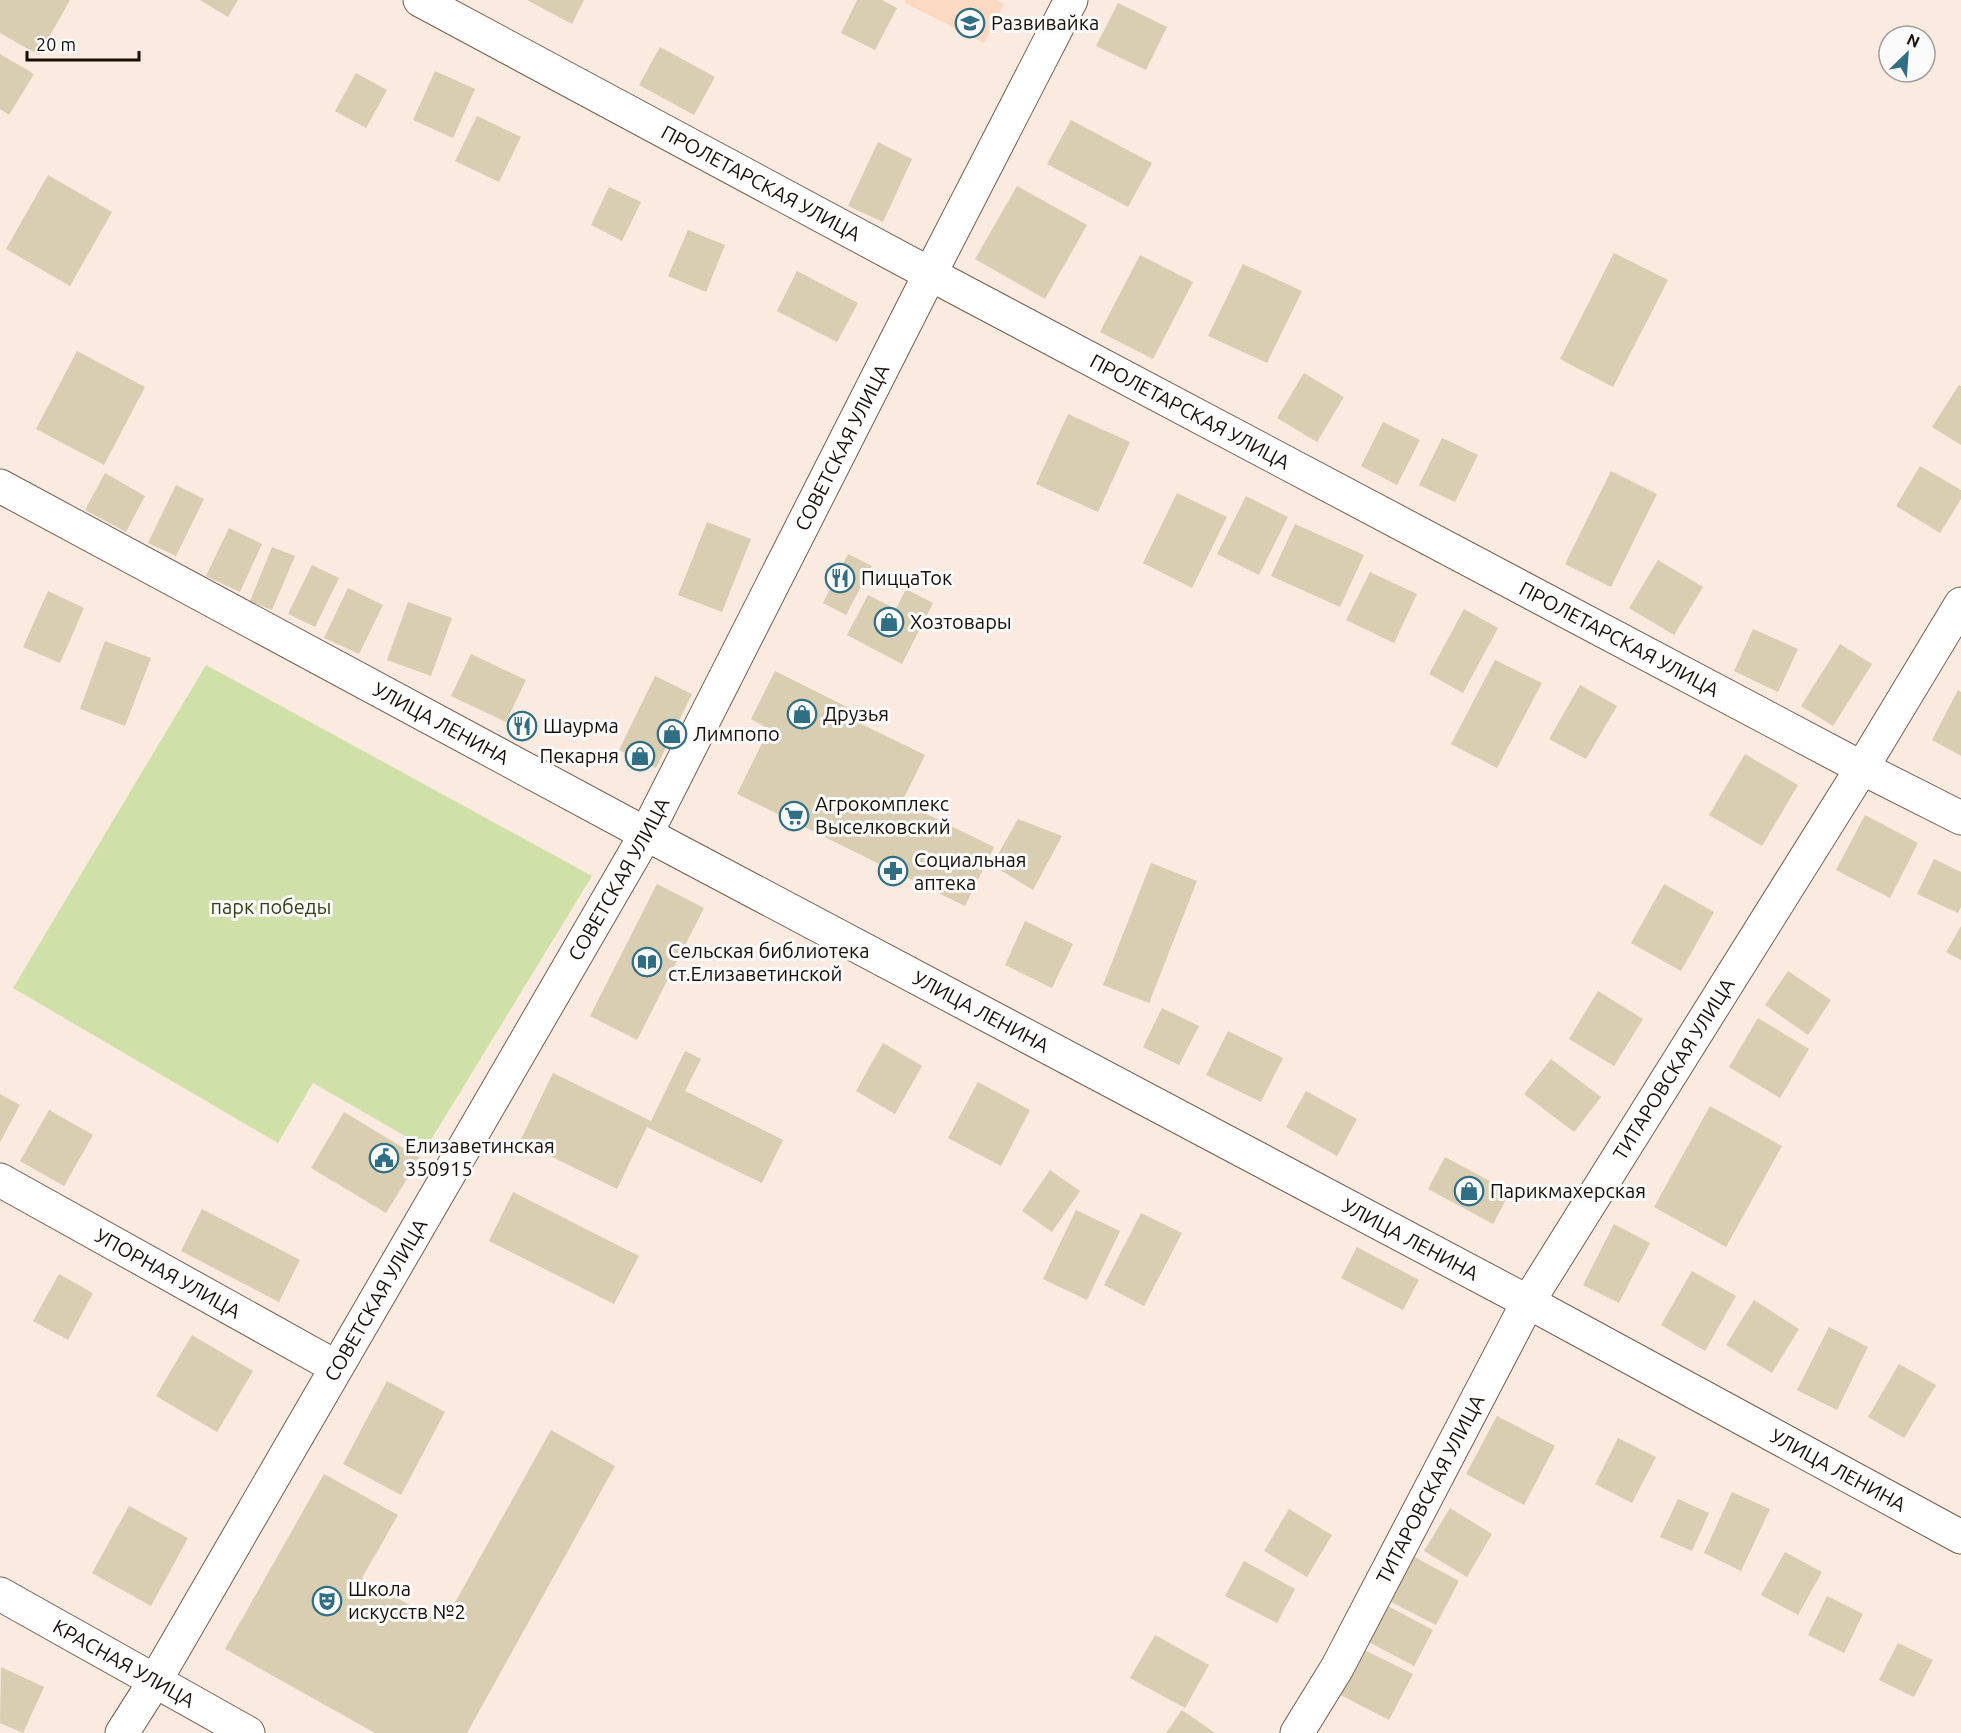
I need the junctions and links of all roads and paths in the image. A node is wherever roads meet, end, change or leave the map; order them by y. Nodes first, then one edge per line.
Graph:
1 (420, 0) edge
2 (1071, 0) edge
3 (930, 274) junction
4 (0, 486) edge
5 (1961, 604) edge
6 (1862, 768) junction
7 (1961, 819) edge
8 (646, 834) junction
9 (0, 1180) edge
10 (1528, 1302) junction
11 (336, 1366) junction
12 (1961, 1536) edge
13 (0, 1594) edge
14 (155, 1681) junction
15 (122, 1733) edge
16 (248, 1733) edge
17 (1297, 1733) edge

1 - 3 street, ПРОЛЕТАРСКАЯ УЛИЦА
2 - 3 street, СОВЕТСКАЯ УЛИЦА
3 - 6 street, ПРОЛЕТАРСКАЯ УЛИЦА
3 - 8 street, СОВЕТСКАЯ УЛИЦА
4 - 8 street, УЛИЦА ЛЕНИНА
5 - 6 street, ТИТАРОВСКАЯ УЛИЦА
6 - 7 street, ПРОЛЕТАРСКАЯ УЛИЦА
6 - 10 street, ТИТАРОВСКАЯ УЛИЦА
8 - 10 street, УЛИЦА ЛЕНИНА
8 - 11 street, СОВЕТСКАЯ УЛИЦА
9 - 11 street, УПОРНАЯ УЛИЦА
10 - 12 street, УЛИЦА ЛЕНИНА
10 - 17 street, ТИТАРОВСКАЯ УЛИЦА
11 - 14 street, СОВЕТСКАЯ УЛИЦА
13 - 14 street, КРАСНАЯ УЛИЦА
14 - 15 street, СОВЕТСКАЯ УЛИЦА
14 - 16 street, КРАСНАЯ УЛИЦА

